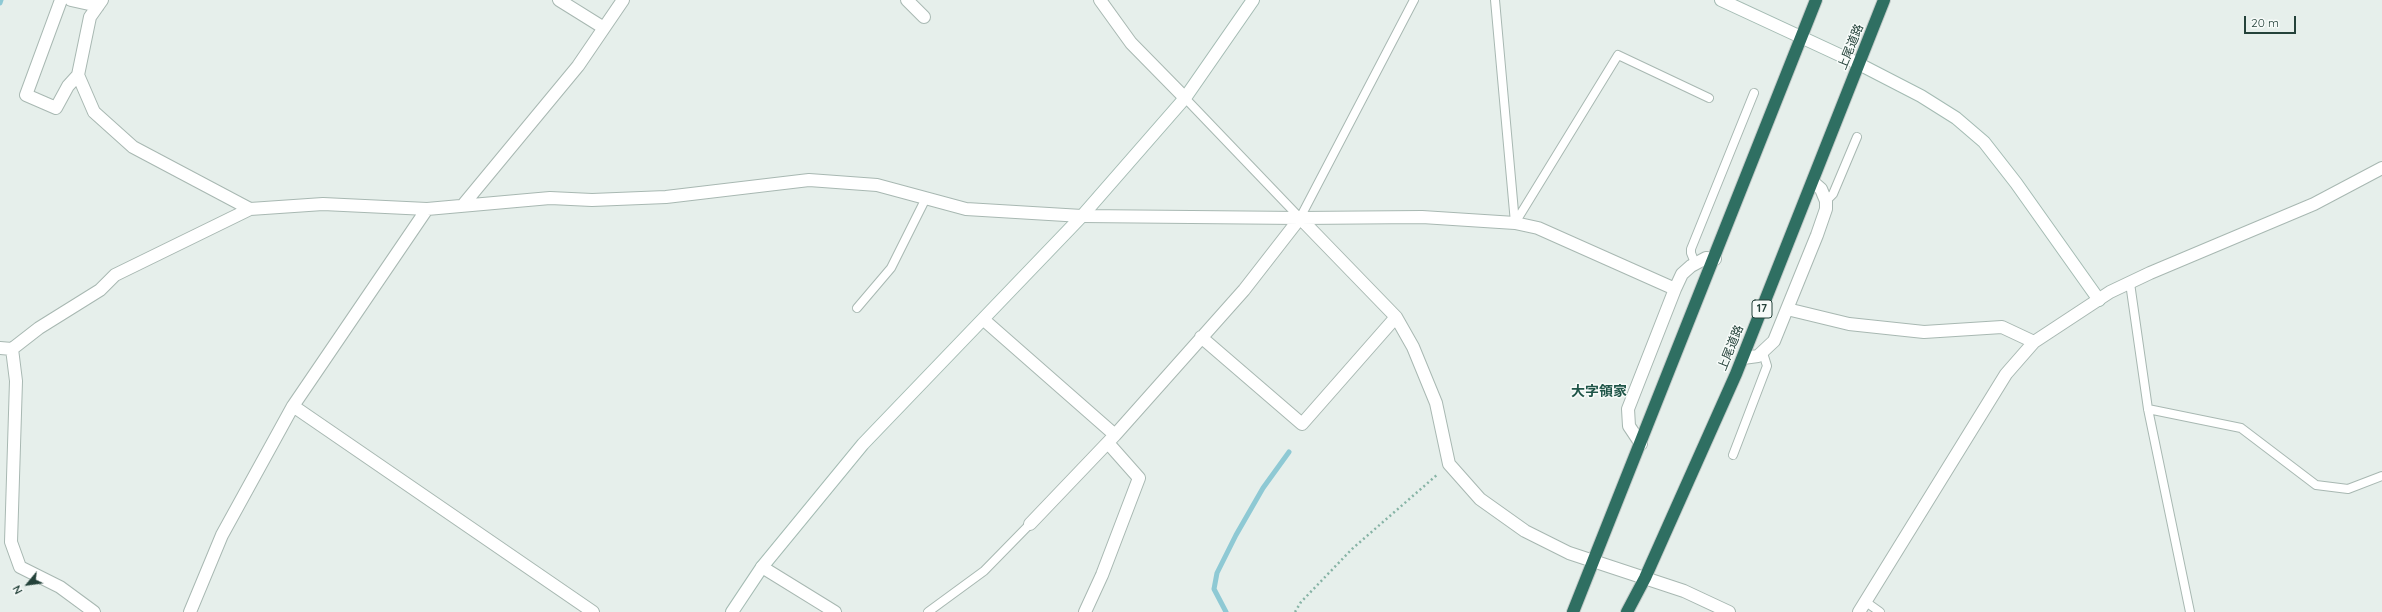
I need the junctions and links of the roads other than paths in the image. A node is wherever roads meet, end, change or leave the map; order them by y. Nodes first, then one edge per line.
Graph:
1 (61, 0) edge
2 (71, 0) edge
3 (559, 0) edge
4 (623, 0) edge
5 (907, 0) edge
6 (1100, 0) edge
7 (1253, 0) edge
8 (1414, 0) edge
9 (1495, 0) edge
10 (1721, 0) edge
11 (1816, 0) edge
12 (1884, 0) edge
13 (100, 3) edge
14 (924, 17) dead end
15 (604, 28) junction
16 (1801, 37) junction
17 (1859, 64) junction
18 (78, 75) junction
19 (1754, 93) dead end
20 (1185, 98) junction
21 (1709, 98) dead end
22 (1857, 137) dead end
23 (2382, 168) edge
24 (1813, 182) junction
25 (926, 198) junction
26 (1826, 201) junction
27 (463, 205) junction
28 (250, 209) junction
29 (427, 209) junction
30 (1082, 216) junction
31 (1300, 218) junction
32 (1514, 222) junction
33 (1715, 258) junction
34 (1695, 263) junction
35 (2130, 283) junction
36 (1675, 289) junction
37 (2099, 300) junction
38 (857, 308) dead end
39 (1787, 309) junction
40 (1396, 317) junction
41 (984, 320) junction
42 (1201, 337) junction
43 (2034, 342) junction
44 (0, 348) edge
45 (12, 349) junction
46 (1763, 353) junction
47 (1743, 358) junction
48 (293, 406) junction
49 (2148, 410) junction
50 (1111, 439) junction
51 (1641, 444) junction
52 (1733, 455) dead end
53 (2382, 476) edge
54 (1030, 524) joint
55 (1594, 562) junction
56 (762, 567) junction
57 (1645, 578) junction
58 (1863, 607) edge
59 (94, 612) edge
60 (190, 612) edge
61 (593, 612) edge
62 (732, 612) edge
63 (835, 612) edge
64 (928, 612) edge
65 (1085, 612) edge
66 (1573, 612) edge
67 (1627, 612) edge
68 (1729, 612) edge
69 (1880, 612) edge
70 (2190, 612) edge

1 - 18 street
2 - 13 street
3 - 15 street
4 - 15 street
5 - 14 street
6 - 20 street
7 - 20 street
8 - 31 lane
9 - 32 lane
10 - 16 street
11 - 16 highway
12 - 17 highway, 上尾道路 / 17
13 - 18 street
15 - 27 street
16 - 17 street
16 - 33 highway
17 - 24 highway, 上尾道路 / 17
17 - 37 street
18 - 28 street
19 - 34 lane
20 - 30 street
20 - 31 lane
21 - 32 lane
22 - 26 lane
23 - 35 street
24 - 26 street
24 - 47 highway, 上尾道路 / 17
25 - 27 street
25 - 30 street
25 - 38 lane
26 - 39 street
27 - 29 street
28 - 29 street
28 - 45 street
29 - 48 street
30 - 31 street
30 - 41 street
31 - 32 street
31 - 40 street
31 - 42 street
32 - 36 street
33 - 34 street
33 - 51 highway
34 - 36 street
35 - 37 street
35 - 49 lane
36 - 51 street
37 - 43 street
39 - 43 street
39 - 46 street
40 - 42 street
40 - 55 street
41 - 50 street
41 - 56 street
42 - 50 street
43 - 58 street
44 - 45 street
45 - 59 street
46 - 47 street
46 - 52 lane
47 - 57 highway, 上尾道路 / 17
48 - 60 street
48 - 61 street
49 - 53 lane
49 - 70 lane
50 - 54 street
50 - 65 street
51 - 55 highway
54 - 64 lane
55 - 57 street
55 - 66 highway
56 - 62 street
56 - 63 street
57 - 67 highway, 上尾道路 / 17
57 - 68 street
58 - 69 lane

